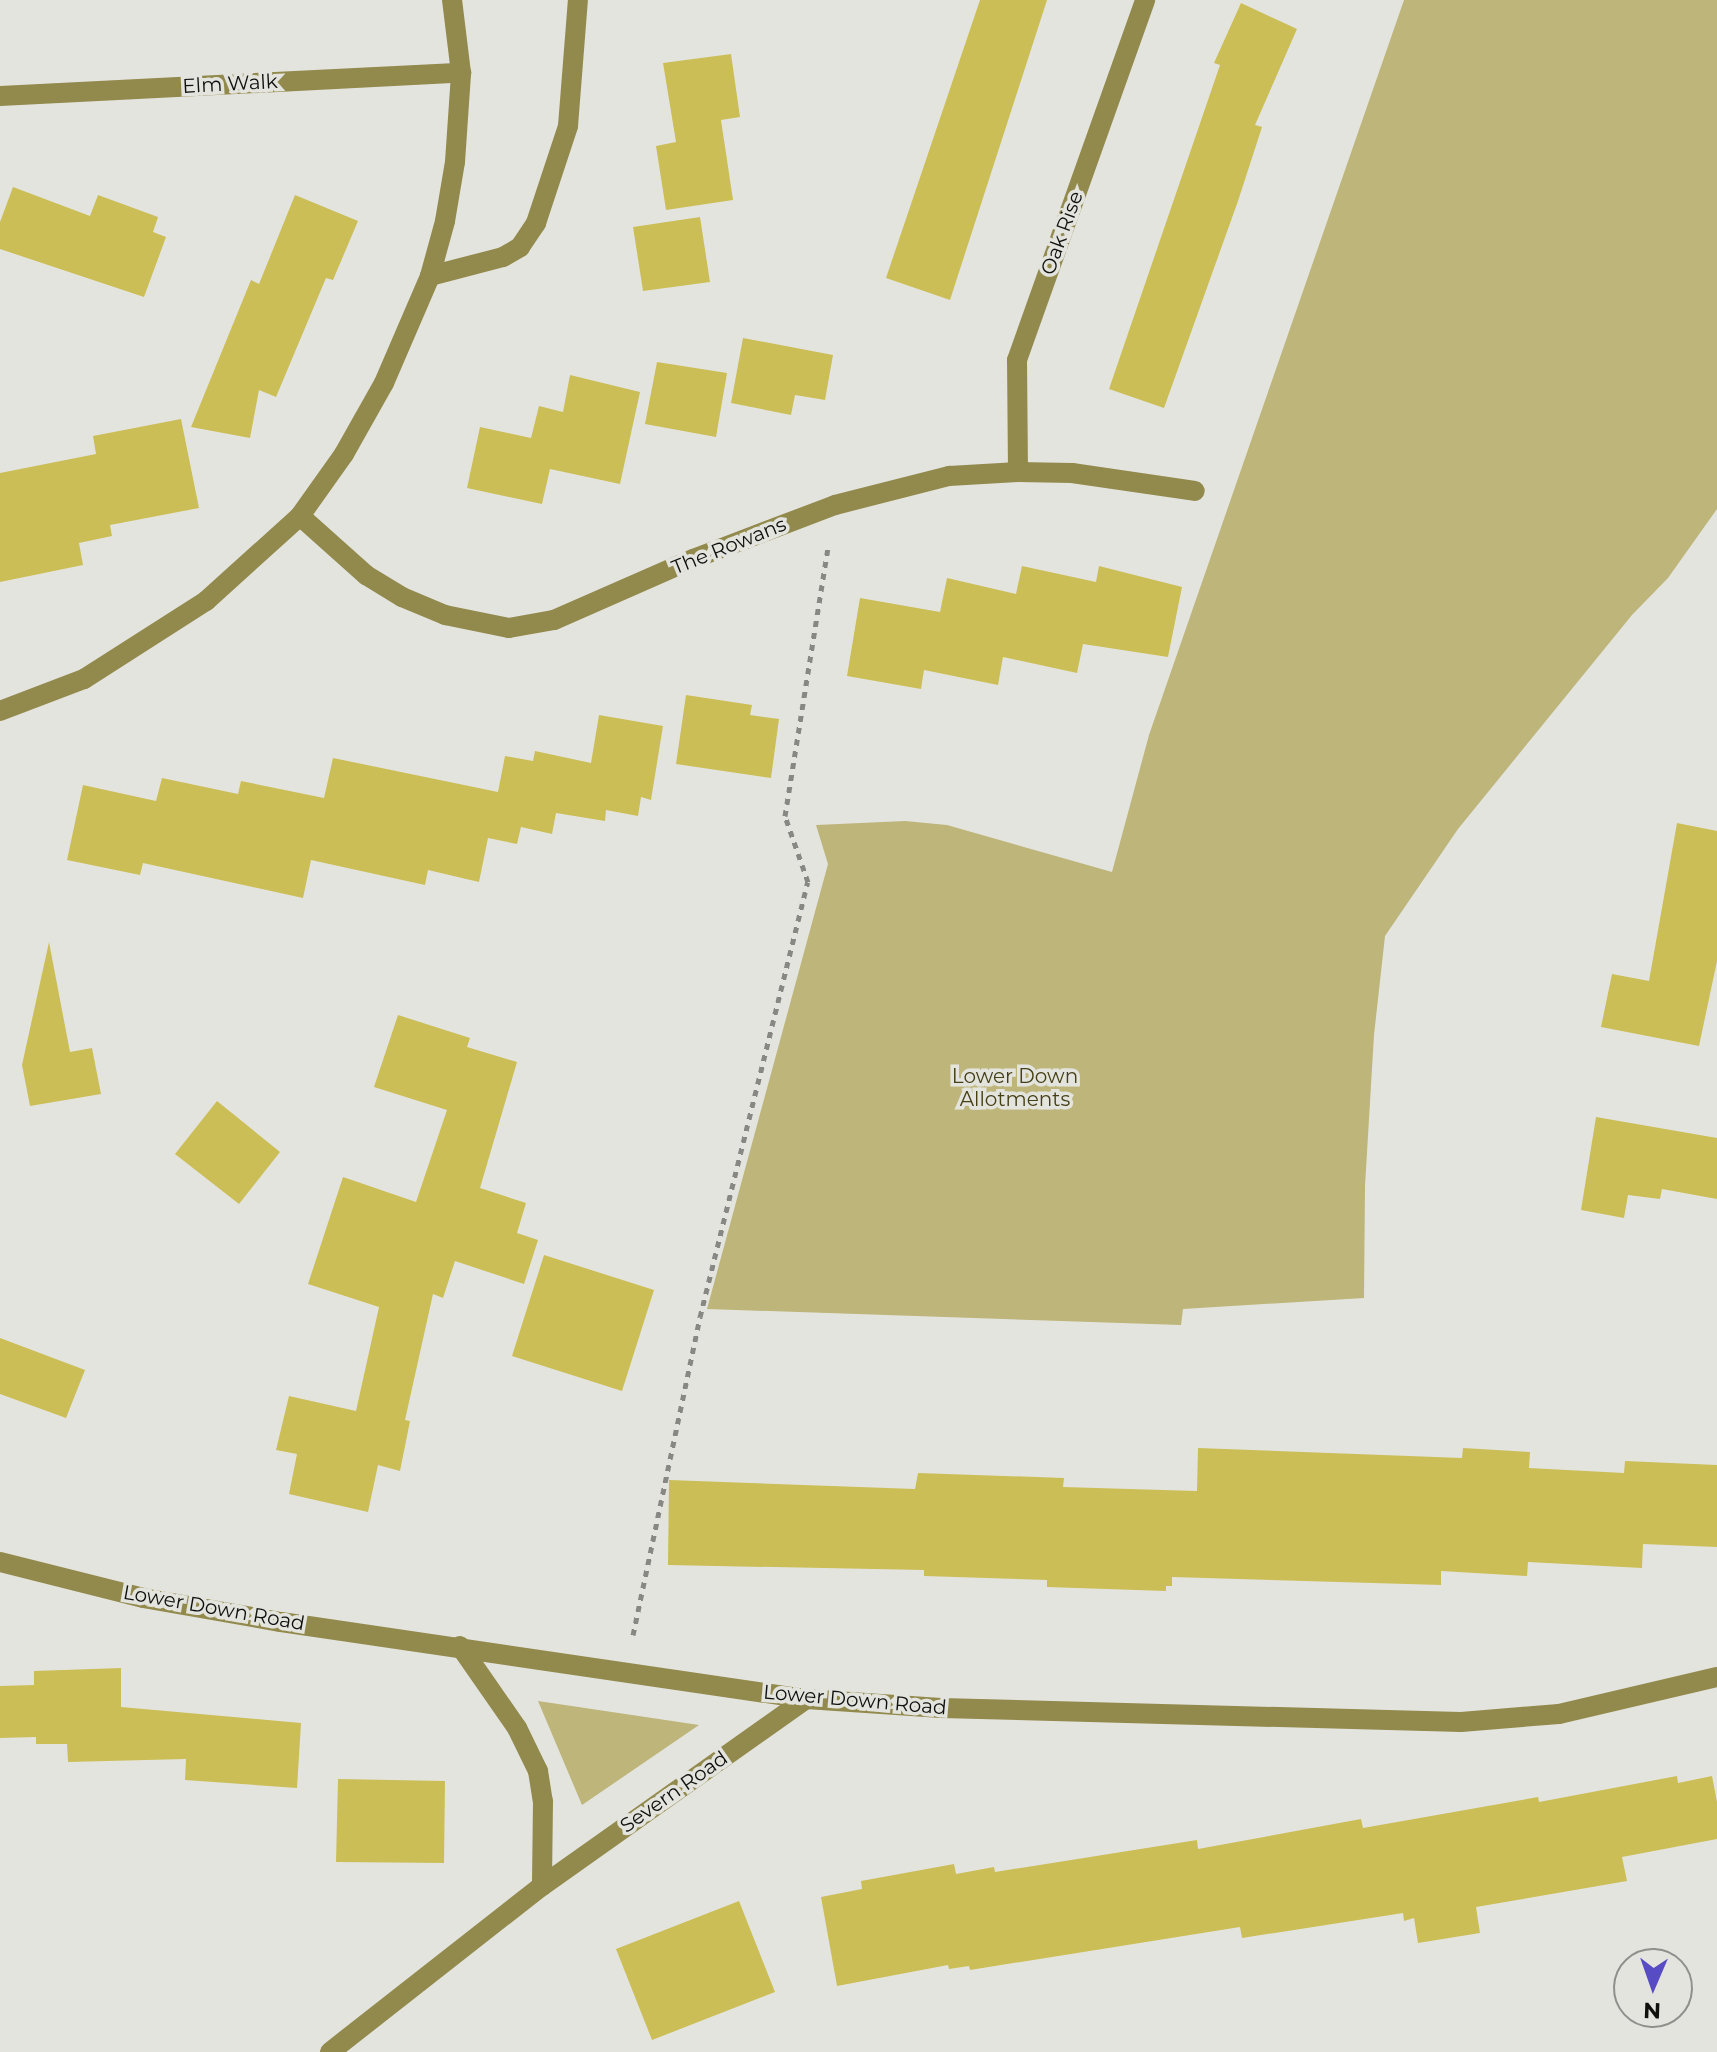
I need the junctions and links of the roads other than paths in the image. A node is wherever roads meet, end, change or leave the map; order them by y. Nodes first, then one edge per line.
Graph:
1 (452, 0) edge
2 (578, 0) edge
3 (1145, 0) edge
4 (461, 73) junction
5 (0, 96) edge
6 (430, 276) junction
7 (1018, 472) junction
8 (1195, 491) dead end
9 (300, 516) junction
10 (0, 711) edge
11 (0, 1562) edge
12 (460, 1646) junction
13 (1717, 1677) edge
14 (806, 1699) junction
15 (542, 1886) junction
16 (330, 2052) edge

1 - 4 street
2 - 6 street
3 - 7 street, Oak Rise
4 - 5 street, Elm Walk
4 - 6 street
6 - 9 street
7 - 8 street, The Rowans
7 - 9 street, The Rowans
9 - 10 street
11 - 12 street, Lower Down Road
12 - 14 street, Lower Down Road
12 - 15 street
13 - 14 street, Lower Down Road
14 - 15 street, Severn Road
15 - 16 street, Severn Road

